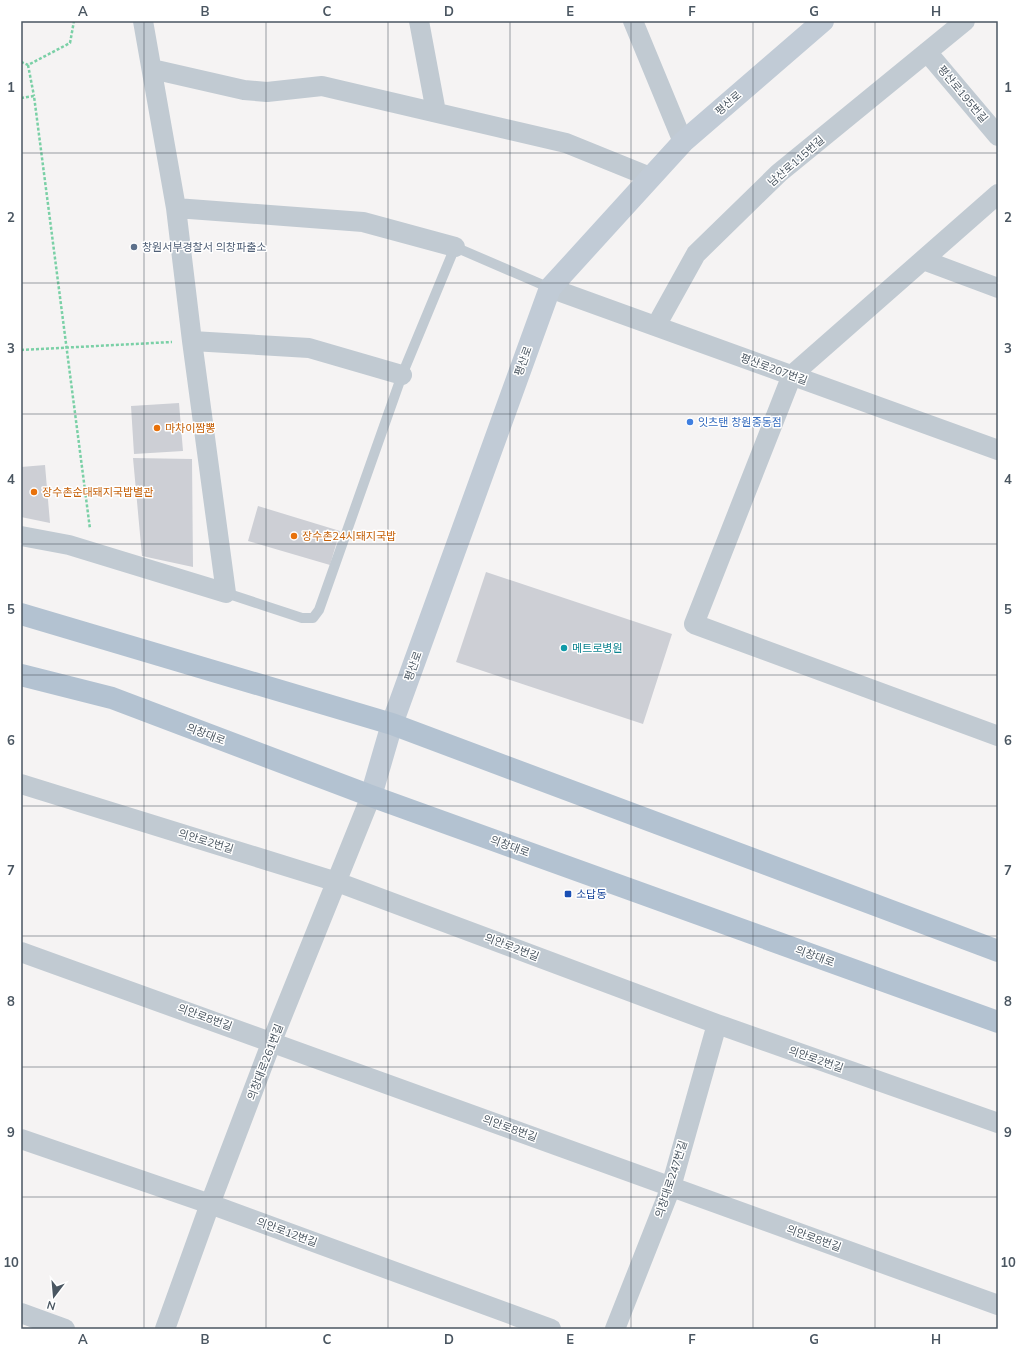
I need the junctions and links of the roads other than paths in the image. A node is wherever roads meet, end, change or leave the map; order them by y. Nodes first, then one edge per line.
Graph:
1 (143, 21) edge
2 (419, 21) edge
3 (633, 21) edge
4 (823, 21) edge
5 (965, 21) edge
6 (927, 52) junction
7 (152, 69) junction
8 (436, 112) junction
9 (998, 136) edge
10 (683, 142) junction
11 (650, 177) junction
12 (998, 194) edge
13 (176, 208) junction
14 (455, 247) junction
15 (923, 260) junction
16 (550, 288) junction
17 (998, 288) edge
18 (656, 326) junction
19 (192, 341) junction
20 (402, 375) junction
21 (792, 375) junction
22 (998, 450) edge
23 (21, 536) edge
24 (226, 593) junction
25 (21, 614) edge
26 (21, 675) edge
27 (392, 724) junction
28 (998, 736) edge
29 (21, 784) edge
30 (371, 796) junction
31 (337, 882) junction
32 (998, 951) edge
33 (21, 952) edge
34 (998, 1022) edge
35 (717, 1024) junction
36 (272, 1042) junction
37 (998, 1122) edge
38 (21, 1139) edge
39 (671, 1187) junction
40 (210, 1204) junction
41 (998, 1305) edge
42 (21, 1313) edge
43 (65, 1329) edge
44 (165, 1329) edge
45 (551, 1329) edge
46 (615, 1329) edge

1 - 7 street
2 - 8 street
3 - 10 street
4 - 10 main road, 평산로
5 - 6 street, 남산로115번길
6 - 9 street, 평산로195번길
6 - 18 street, 남산로115번길
7 - 8 street
7 - 13 street
8 - 11 street
10 - 11 main road, 평산로
11 - 16 main road, 평산로
12 - 15 street
13 - 14 street
13 - 19 street
14 - 16 lane
14 - 20 lane
15 - 17 street
15 - 21 street
16 - 18 street, 평산로207번길
16 - 27 main road, 평산로
18 - 21 street, 평산로207번길
19 - 20 street
19 - 24 street
20 - 24 lane
21 - 22 street, 평산로207번길
21 - 28 street
23 - 24 street
25 - 27 main road
26 - 30 main road, 의창대로
27 - 30 main road, 평산로
27 - 32 main road
29 - 31 street, 의안로2번길
30 - 31 street, 의창대로261번길
30 - 34 main road, 의창대로
31 - 35 street, 의안로2번길
31 - 36 street, 의창대로261번길
33 - 36 street, 의안로8번길
35 - 37 street, 의안로2번길
35 - 39 street, 의창대로247번길
36 - 39 street, 의안로8번길
36 - 40 street, 의창대로261번길
38 - 40 street, 의안로12번길
39 - 41 street, 의안로8번길
39 - 46 street, 의창대로247번길
40 - 44 street, 의창대로261번길
40 - 45 street, 의안로12번길
42 - 43 street

